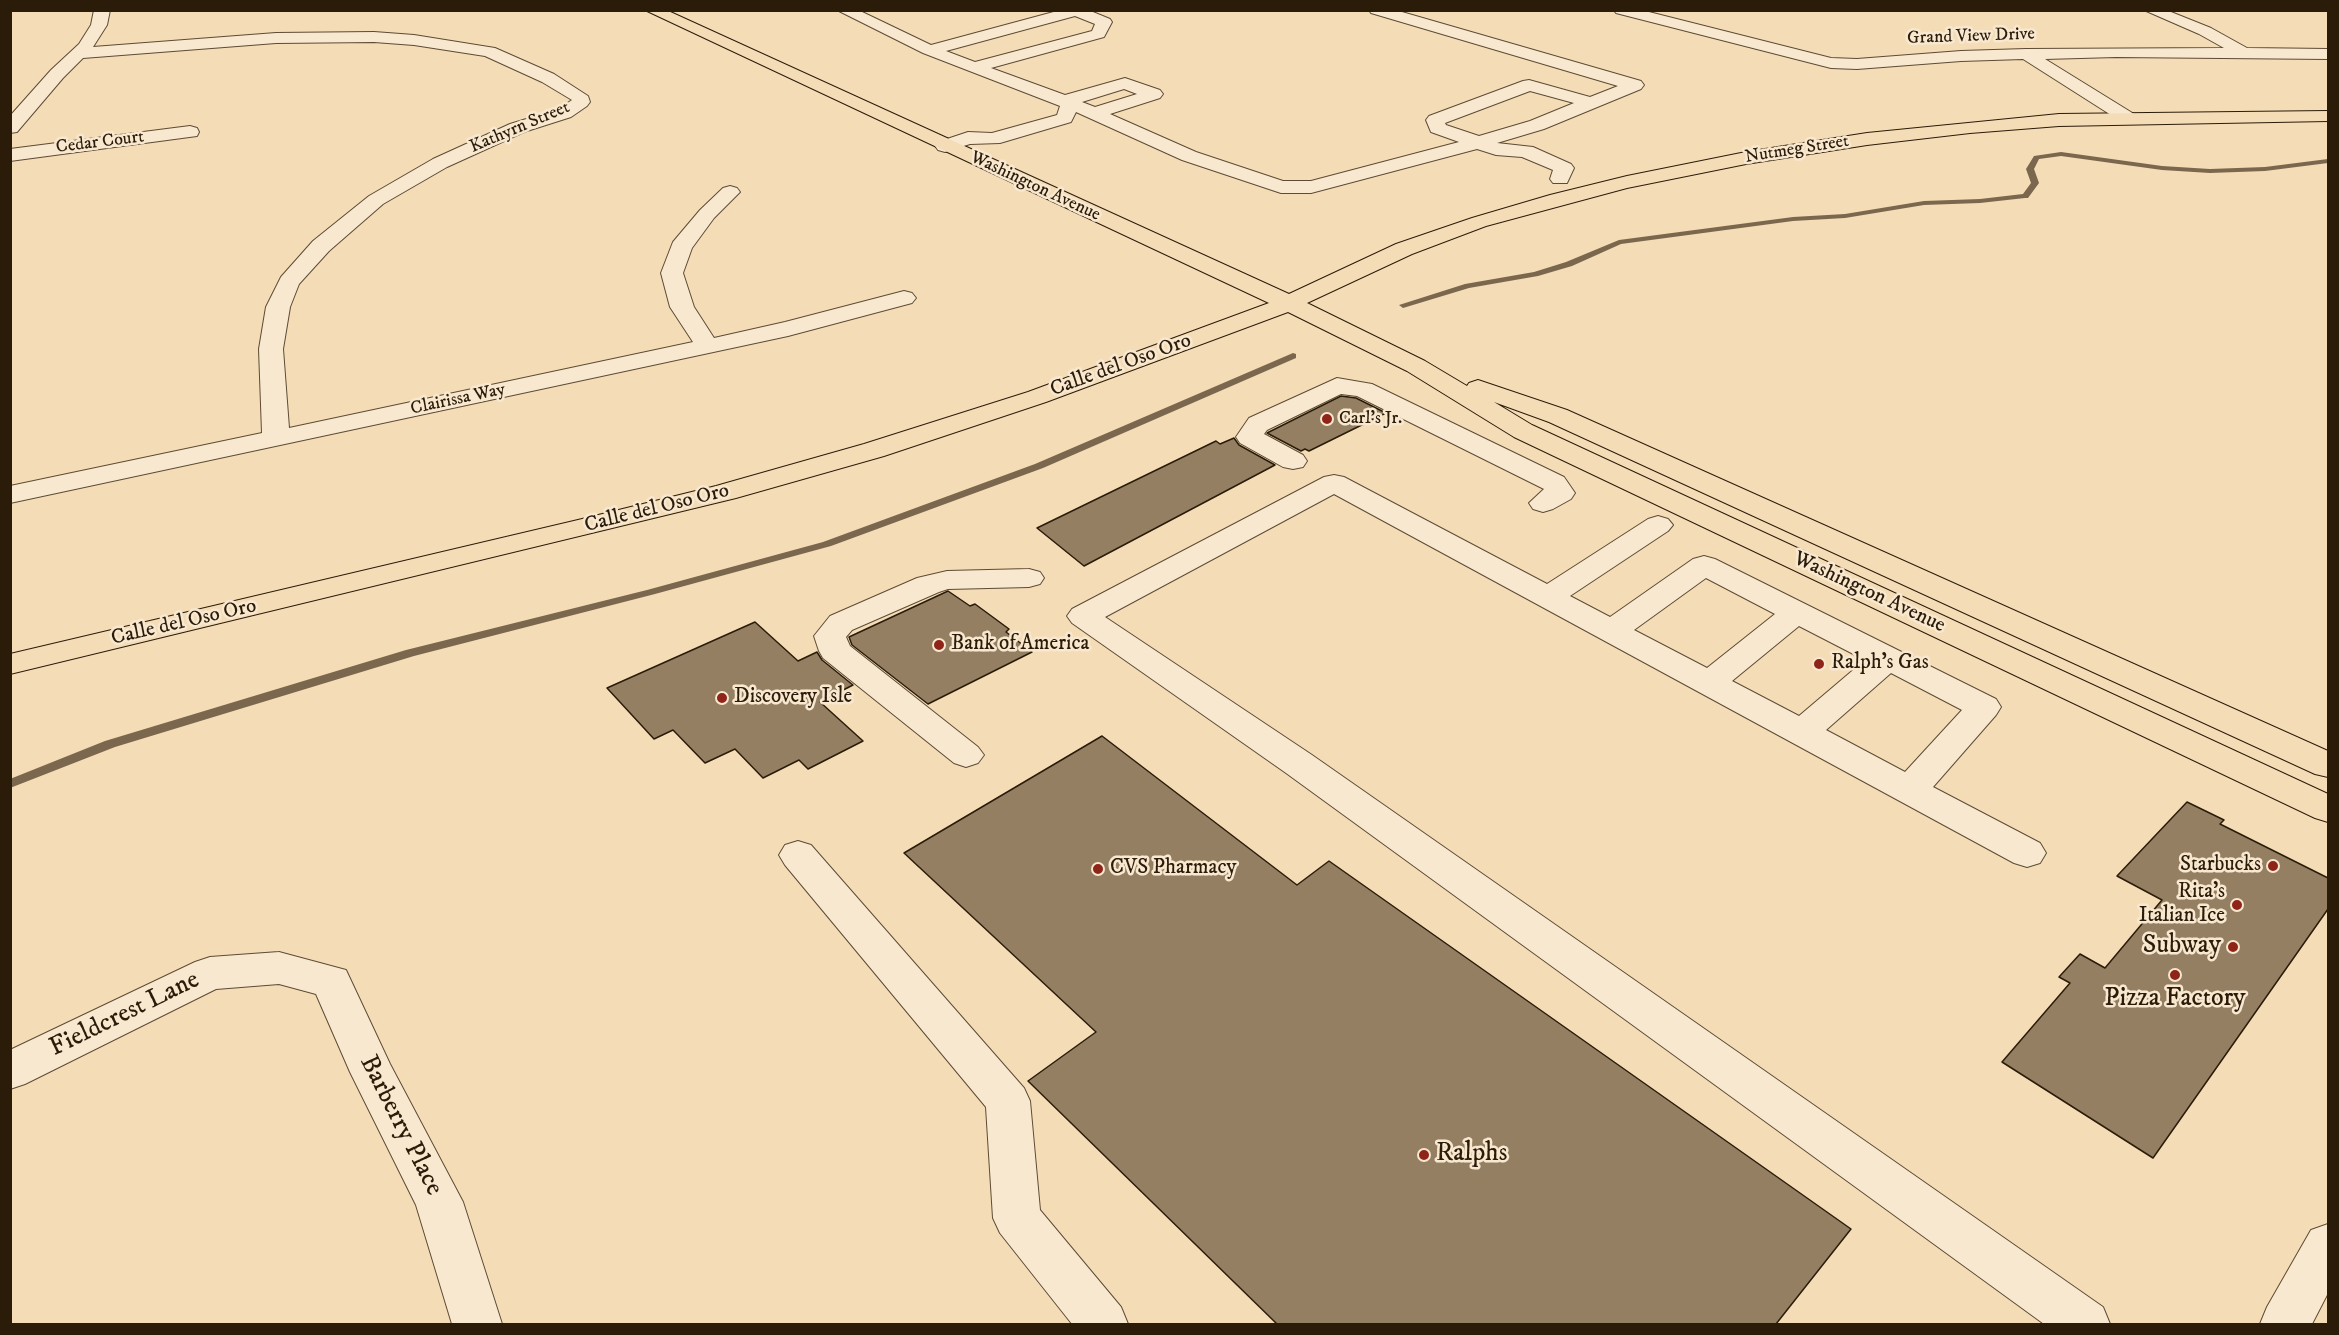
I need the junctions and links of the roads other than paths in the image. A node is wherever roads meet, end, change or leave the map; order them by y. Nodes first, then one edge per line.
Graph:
1 (102, 10) edge
2 (652, 10) edge
3 (844, 10) edge
4 (1376, 10) edge
5 (1621, 10) edge
6 (2151, 10) edge
7 (1079, 11) edge
8 (384, 22) dead end
9 (1429, 26) junction
10 (1399, 36) dead end
11 (362, 37) junction
12 (929, 50) junction
13 (2243, 52) junction
14 (79, 53) junction
15 (2026, 54) junction
16 (2328, 54) edge
17 (974, 67) junction
18 (1592, 103) junction
19 (1076, 107) junction
20 (1021, 113) junction
21 (2328, 116) edge
22 (2128, 118) junction
23 (1045, 124) junction
24 (10, 128) edge
25 (190, 132) dead end
26 (968, 138) junction
27 (945, 146) junction
28 (1487, 146) junction
29 (10, 155) edge
30 (1544, 159) junction
31 (1515, 166) junction
32 (1560, 179) junction
33 (730, 192) dead end
34 (1586, 192) junction
35 (904, 298) dead end
36 (1289, 303) junction
37 (708, 346) junction
38 (1416, 366) junction
39 (276, 439) junction
40 (1293, 461) dead end
41 (10, 495) edge
42 (1543, 504) dead end
43 (1685, 507) junction
44 (1658, 525) dead end
45 (1029, 578) dead end
46 (1944, 591) junction
47 (1547, 597) junction
48 (1797, 612) junction
49 (1611, 631) junction
50 (1949, 631) junction
51 (1888, 658) junction
52 (10, 664) edge
53 (1709, 683) junction
54 (2243, 726) junction
55 (1802, 732) junction
56 (966, 755) dead end
57 (2328, 765) edge
58 (1910, 790) junction
59 (2328, 809) edge
60 (2027, 853) dead end
61 (798, 855) dead end
62 (279, 968) joint
63 (10, 1071) edge
64 (2328, 1246) edge
65 (477, 1324) edge
66 (1103, 1324) edge
67 (2085, 1324) edge
68 (2285, 1324) edge

1 - 14 street
2 - 27 main road, Washington Avenue
3 - 12 street
4 - 9 street
5 - 15 street, Grand View Drive
6 - 13 street
7 - 12 street
7 - 17 street
8 - 11 street
9 - 10 street
9 - 18 street
11 - 14 street, Kathyrn Street
11 - 39 street, Kathyrn Street
12 - 17 street
13 - 15 street, Grand View Drive
13 - 16 street, Grand View Drive
14 - 24 street
15 - 22 street
17 - 19 street
18 - 28 street
18 - 28 street
19 - 20 street
19 - 23 street
19 - 28 street
20 - 23 street
20 - 26 street
21 - 22 main road, Nutmeg Street
22 - 34 main road, Nutmeg Street
23 - 26 street
25 - 29 street, Cedar Court
26 - 27 street
27 - 36 main road, Washington Avenue
28 - 30 street
28 - 31 street
30 - 31 street
30 - 32 street
31 - 32 street
32 - 34 street
33 - 37 street
34 - 36 main road, Nutmeg Street
35 - 37 street, Clairissa Way
36 - 38 main road, Washington Avenue
36 - 52 main road, Calle del Oso Oro
37 - 39 street, Clairissa Way
38 - 43 main road, Washington Avenue
38 - 46 main road, Washington Avenue
39 - 41 street, Clairissa Way
40 - 42 street
43 - 46 main road
43 - 50 main road, Washington Avenue
44 - 47 street
45 - 56 street
46 - 54 main road, Washington Avenue
47 - 49 street
47 - 67 street
48 - 49 street
48 - 51 street
48 - 53 street
49 - 53 street
50 - 54 main road
50 - 59 main road, Washington Avenue
51 - 55 street
51 - 58 street
53 - 55 street
54 - 57 main road, Washington Avenue
55 - 58 street
58 - 60 street
61 - 66 street
62 - 63 street, Fieldcrest Lane
62 - 65 street, Barberry Place
64 - 68 street

